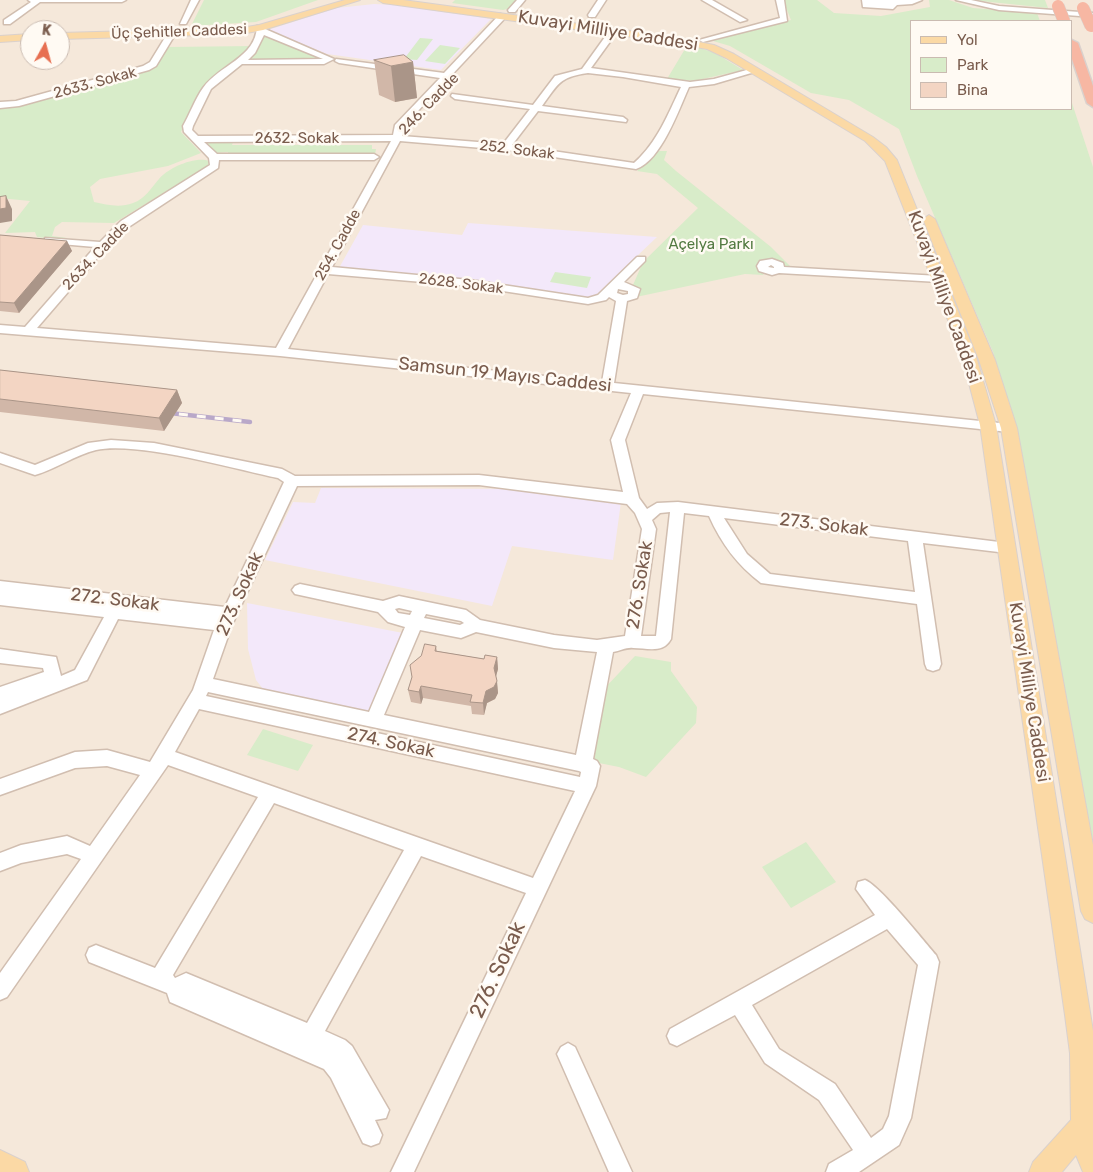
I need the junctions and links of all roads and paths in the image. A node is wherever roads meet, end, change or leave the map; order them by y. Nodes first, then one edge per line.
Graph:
1 (34, 0) edge
2 (77, 0) edge
3 (122, 0) edge
4 (195, 0) edge
5 (327, 0) edge
6 (355, 0) edge
7 (384, 0) edge
8 (420, 0) edge
9 (521, 0) edge
10 (602, 0) edge
11 (706, 0) edge
12 (780, 0) edge
13 (918, 0) edge
14 (960, 0) edge
15 (893, 2) dead end
16 (1057, 3) edge
17 (1082, 4) edge
18 (509, 14) junction
19 (592, 15) dead end
20 (743, 20) dead end
21 (1064, 20) edge
22 (1069, 20) edge
23 (1073, 21) edge
24 (7, 22) dead end
25 (183, 22) dead end
26 (1092, 24) edge
27 (261, 30) junction
28 (0, 31) edge
29 (70, 31) edge
30 (20, 32) edge
31 (172, 33) junction
32 (70, 36) edge
33 (20, 38) edge
34 (0, 39) edge
35 (608, 39) dead end
36 (703, 40) junction
37 (1073, 46) edge
38 (339, 61) dead end
39 (240, 62) junction
40 (585, 71) junction
41 (754, 71) junction
42 (446, 76) junction
43 (686, 85) junction
44 (455, 96) dead end
45 (1093, 103) edge
46 (0, 105) edge
47 (536, 108) junction
48 (825, 109) junction
49 (623, 120) dead end
50 (397, 138) junction
51 (197, 140) junction
52 (506, 147) junction
53 (214, 157) junction
54 (374, 157) dead end
55 (904, 157) dead end
56 (924, 207) dead end
57 (37, 240) edge
58 (102, 245) junction
59 (641, 259) dead end
60 (325, 270) junction
61 (779, 270) dead end
62 (939, 279) junction
63 (613, 287) junction
64 (0, 328) edge
65 (28, 331) junction
66 (280, 352) junction
67 (607, 386) junction
68 (638, 389) junction
69 (998, 426) junction
70 (1, 459) edge
71 (292, 482) junction
72 (632, 500) junction
73 (678, 507) junction
74 (714, 512) junction
75 (645, 518) junction
76 (915, 537) junction
77 (1007, 548) junction
78 (0, 587) edge
79 (300, 590) dead end
80 (0, 599) edge
81 (924, 599) junction
82 (116, 607) junction
83 (383, 607) junction
84 (422, 607) junction
85 (227, 620) junction
86 (415, 622) junction
87 (475, 625) junction
88 (632, 641) junction
89 (606, 646) junction
90 (0, 656) edge
91 (933, 664) dead end
92 (203, 684) junction
93 (0, 694) edge
94 (195, 701) junction
95 (0, 707) edge
96 (374, 720) junction
97 (164, 756) junction
98 (154, 771) junction
99 (587, 772) junction
100 (0, 787) edge
101 (270, 793) junction
102 (416, 846) junction
103 (94, 856) junction
104 (0, 862) edge
105 (537, 888) junction
106 (865, 889) dead end
107 (1093, 911) edge
108 (890, 917) junction
109 (96, 955) dead end
110 (168, 983) junction
111 (0, 990) edge
112 (738, 1002) junction
113 (677, 1036) dead end
114 (307, 1043) junction
115 (568, 1054) dead end
116 (378, 1110) dead end
117 (1089, 1116) edge
118 (371, 1135) dead end
119 (869, 1154) junction
120 (1093, 1163) edge
121 (0, 1164) edge
122 (406, 1171) edge
123 (15, 1172) edge
124 (622, 1172) edge
125 (837, 1172) edge
126 (1043, 1172) edge

1 - 2 street
1 - 24 street
2 - 3 street
4 - 25 street
5 - 29 main road, Üç Şehitler Caddesi
6 - 27 main road, Üç Şehitler Caddesi
7 - 18 main road, Kuvayi Milliye Caddesi
8 - 18 main road, Kuvayi Milliye Caddesi
9 - 18 street
10 - 19 street
11 - 20 street
12 - 36 street
13 - 15 street
14 - 22 street
16 - 21 highway, bridge
17 - 26 highway, bridge
18 - 36 main road, Kuvayi Milliye Caddesi
18 - 41 main road, Kuvayi Milliye Caddesi
18 - 42 street, 246. Cadde
18 - 50 street, 246. Cadde
23 - 26 street
27 - 31 main road, Üç Şehitler Caddesi
27 - 39 street
27 - 39 street
28 - 30 main road
31 - 32 main road, Üç Şehitler Caddesi
31 - 46 street, 2633. Sokak
33 - 34 main road
35 - 40 street
36 - 48 main road, Kuvayi Milliye Caddesi
37 - 45 highway
38 - 42 street
39 - 51 street
40 - 43 street
40 - 47 street
41 - 43 street
41 - 48 main road, Kuvayi Milliye Caddesi
42 - 50 street, 246. Cadde
43 - 52 street, 252. Sokak
44 - 47 street
47 - 49 street
47 - 52 street
48 - 55 main road, Kuvayi Milliye Caddesi
48 - 62 main road, Kuvayi Milliye Caddesi
50 - 51 street, 2632. Sokak
50 - 52 street, 252. Sokak
50 - 60 street, 254. Cadde
51 - 53 street
53 - 54 street
53 - 58 street, 2634. Cadde
56 - 69 main road, Kuvayi Milliye Caddesi
57 - 58 street
58 - 65 street, 2634. Cadde
59 - 63 street
60 - 63 street, 2628. Sokak
60 - 66 street, 254. Cadde
61 - 62 street
62 - 69 main road, Kuvayi Milliye Caddesi
63 - 67 street
64 - 65 street, Samsun 19 Mayıs Caddesi
65 - 66 street, Samsun 19 Mayıs Caddesi
66 - 67 street, Samsun 19 Mayıs Caddesi
67 - 68 street, Samsun 19 Mayıs Caddesi
68 - 69 street, Samsun 19 Mayıs Caddesi
68 - 72 street, 276. Sokak
69 - 77 main road, Kuvayi Milliye Caddesi
69 - 107 main road, Kuvayi Milliye Caddesi
70 - 71 street
71 - 72 street
71 - 85 street, 273. Sokak
72 - 75 street, 276. Sokak
73 - 74 street, 273. Sokak
73 - 75 street, 273. Sokak
73 - 88 street, 276. Sokak
74 - 76 street, 273. Sokak
74 - 81 street
75 - 88 street, 276. Sokak
76 - 77 street, 273. Sokak
76 - 81 street
77 - 117 main road, Kuvayi Milliye Caddesi
78 - 82 street, 272. Sokak
79 - 83 street
80 - 82 street, 272. Sokak
81 - 91 street
82 - 85 street, 272. Sokak
82 - 95 street
83 - 84 street
83 - 86 street
84 - 86 street
84 - 87 street
85 - 92 street, 273. Sokak
86 - 87 street
86 - 96 street
87 - 89 street
88 - 89 street, 276. Sokak
89 - 99 street, 276. Sokak
90 - 93 street
92 - 94 street, 273. Sokak
92 - 96 street, 274. Sokak
94 - 97 street, 273. Sokak
94 - 99 street, 274. Sokak
96 - 99 street, 274. Sokak
97 - 98 street, 273. Sokak
97 - 101 street
98 - 100 street
98 - 103 street, 273. Sokak
99 - 105 street, 276. Sokak
101 - 102 street
101 - 110 street
102 - 105 street
102 - 114 street
103 - 104 street
103 - 111 street, 273. Sokak
105 - 122 street, 276. Sokak
106 - 108 street
108 - 112 street
108 - 119 street
109 - 110 street
110 - 114 street
112 - 113 street
112 - 119 street
114 - 116 street
114 - 118 street
115 - 124 street
117 - 120 main road, Kuvayi Milliye Caddesi
117 - 126 main road
119 - 125 street
121 - 123 main road

